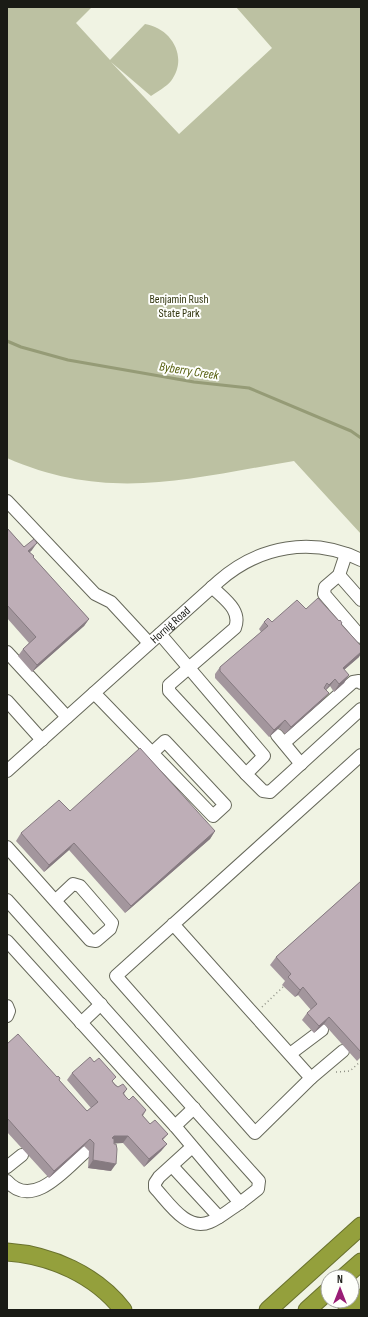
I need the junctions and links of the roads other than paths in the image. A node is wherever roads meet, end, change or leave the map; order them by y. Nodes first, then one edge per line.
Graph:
1 (7, 501) edge
2 (346, 554) junction
3 (361, 560) edge
4 (339, 575) junction
5 (212, 587) junction
6 (361, 600) edge
7 (160, 634) junction
8 (361, 637) edge
9 (149, 643) junction
10 (7, 652) edge
11 (189, 668) junction
12 (361, 683) edge
13 (94, 693) junction
14 (7, 701) edge
15 (361, 709) edge
16 (67, 717) junction
17 (42, 740) junction
18 (152, 753) junction
19 (361, 755) edge
20 (301, 764) junction
21 (7, 771) edge
22 (246, 774) junction
23 (7, 847) edge
24 (7, 900) edge
25 (55, 901) junction
26 (173, 924) junction
27 (7, 941) edge
28 (101, 1004) junction
29 (7, 1006) edge
30 (7, 1016) edge
31 (81, 1023) junction
32 (322, 1030) edge
33 (343, 1051) dead end
34 (290, 1054) junction
35 (315, 1076) junction
36 (194, 1108) junction
37 (175, 1126) junction
38 (192, 1147) junction
39 (85, 1152) edge
40 (22, 1155) dead end
41 (172, 1166) junction
42 (7, 1167) edge
43 (7, 1181) edge
44 (240, 1203) junction
45 (219, 1216) junction
46 (361, 1226) edge
47 (7, 1252) edge
48 (361, 1262) edge
49 (353, 1269) edge
50 (320, 1298) edge
51 (361, 1298) edge
52 (123, 1310) edge
53 (268, 1310) edge
54 (307, 1310) edge
55 (347, 1310) edge

1 - 9 street
2 - 3 street, Hornig Road
2 - 4 street
2 - 5 street, Hornig Road
4 - 6 street
4 - 8 street
5 - 7 street, Hornig Road
5 - 11 street
7 - 9 street, Hornig Road
7 - 11 street
9 - 13 street, Hornig Road
10 - 16 street
11 - 22 street
11 - 22 street
12 - 20 street
13 - 16 street, Hornig Road
13 - 18 street
14 - 17 street
15 - 20 street
16 - 17 street, Hornig Road
17 - 21 street, Hornig Road
18 - 18 street
19 - 26 street
20 - 22 street
23 - 25 street
24 - 28 street
25 - 25 street
26 - 34 street
26 - 35 street
27 - 31 street
28 - 31 street
28 - 36 street
29 - 30 street
31 - 37 street
32 - 34 street
33 - 35 street
34 - 35 street
36 - 37 street
36 - 44 street
37 - 38 street
38 - 41 street
38 - 44 street
39 - 43 street
40 - 42 street
41 - 45 street
41 - 45 street
44 - 45 street
46 - 53 highway
47 - 52 highway
48 - 49 highway
50 - 54 highway
51 - 55 highway

